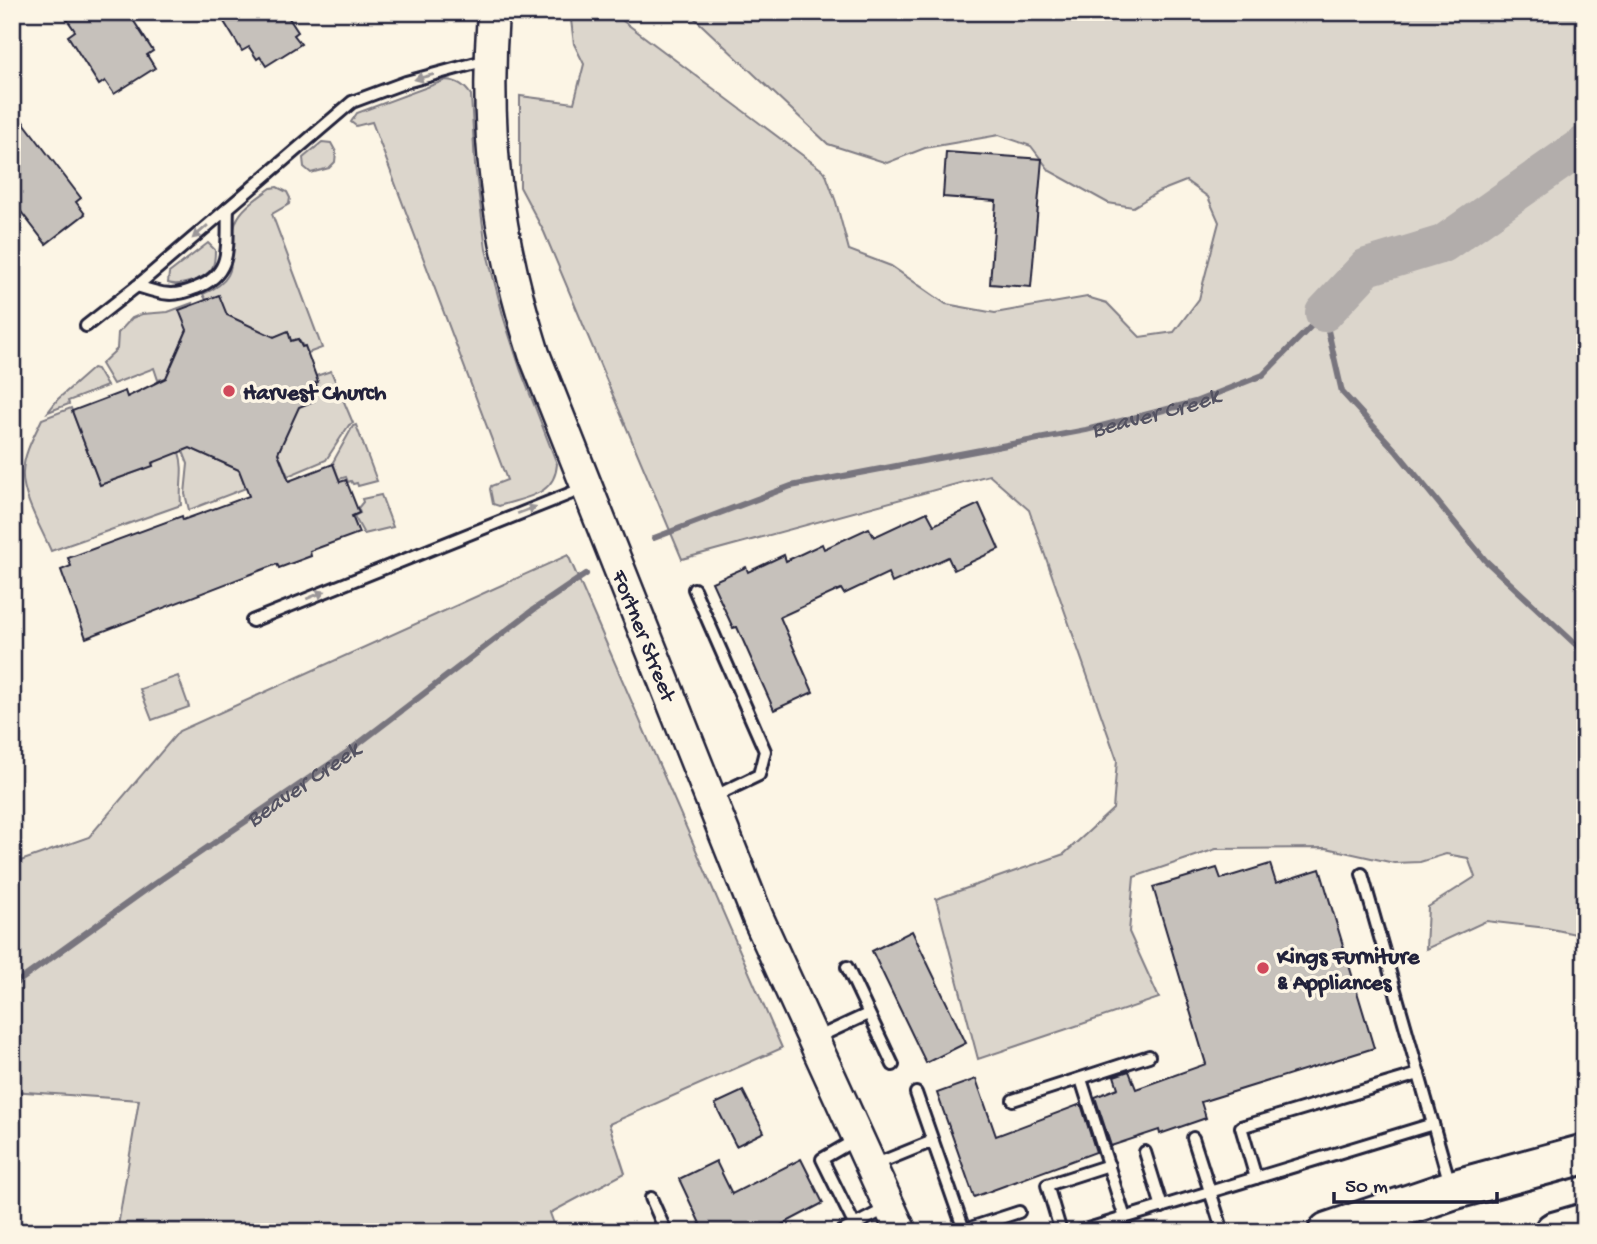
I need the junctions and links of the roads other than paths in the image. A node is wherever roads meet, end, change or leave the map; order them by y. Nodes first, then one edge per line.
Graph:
1 (493, 12) edge
2 (490, 59) junction
3 (228, 208) junction
4 (137, 286) junction
5 (86, 326) dead end
6 (586, 487) junction
7 (694, 589) dead end
8 (252, 621) dead end
9 (710, 799) junction
10 (1362, 874) dead end
11 (847, 967) dead end
12 (869, 1014) junction
13 (812, 1040) junction
14 (1149, 1056) dead end
15 (893, 1065) dead end
16 (1419, 1074) junction
17 (1081, 1079) junction
18 (916, 1093) dead end
19 (1013, 1100) dead end
20 (1433, 1124) junction
21 (1193, 1138) dead end
22 (858, 1139) junction
23 (933, 1141) junction
24 (1145, 1152) dead end
25 (1585, 1154) edge
26 (1109, 1165) junction
27 (870, 1166) junction
28 (1256, 1178) junction
29 (1452, 1190) junction
30 (1209, 1192) junction
31 (651, 1198) dead end
32 (1162, 1207) junction
33 (1019, 1212) dead end
34 (1125, 1217) junction
35 (895, 1219) edge
36 (1585, 1223) edge
37 (856, 1228) edge
38 (666, 1232) edge
39 (841, 1232) edge
40 (1061, 1232) edge
41 (1079, 1232) edge
42 (1223, 1232) edge
43 (1328, 1232) edge
44 (1554, 1232) edge

1 - 2 street, Fortner Street
2 -> 3 lane
2 - 6 street, Fortner Street
3 -> 4 lane
3 - 4 lane
4 - 5 lane
8 -> 6 lane
6 - 9 street, Fortner Street
7 - 9 lane
9 - 13 street, Fortner Street
10 - 16 lane
11 - 12 lane
12 - 13 lane
12 - 15 lane
13 - 22 street, Fortner Street
14 - 17 lane
16 - 20 lane
16 - 28 lane
17 - 19 lane
17 - 26 lane
18 - 23 lane
20 - 28 lane
20 - 29 lane
21 - 30 lane
22 - 27 street, Fortner Street
22 - 37 lane
23 - 27 lane
23 - 33 lane
24 - 32 lane
25 - 29 highway
26 - 34 lane
26 - 40 lane
27 - 35 street, Fortner Street
28 - 30 lane
29 - 43 highway
30 - 32 lane
30 - 42 lane
31 - 38 lane
32 - 34 lane
34 - 41 lane
35 - 37 lane
36 - 44 highway
37 - 39 lane

